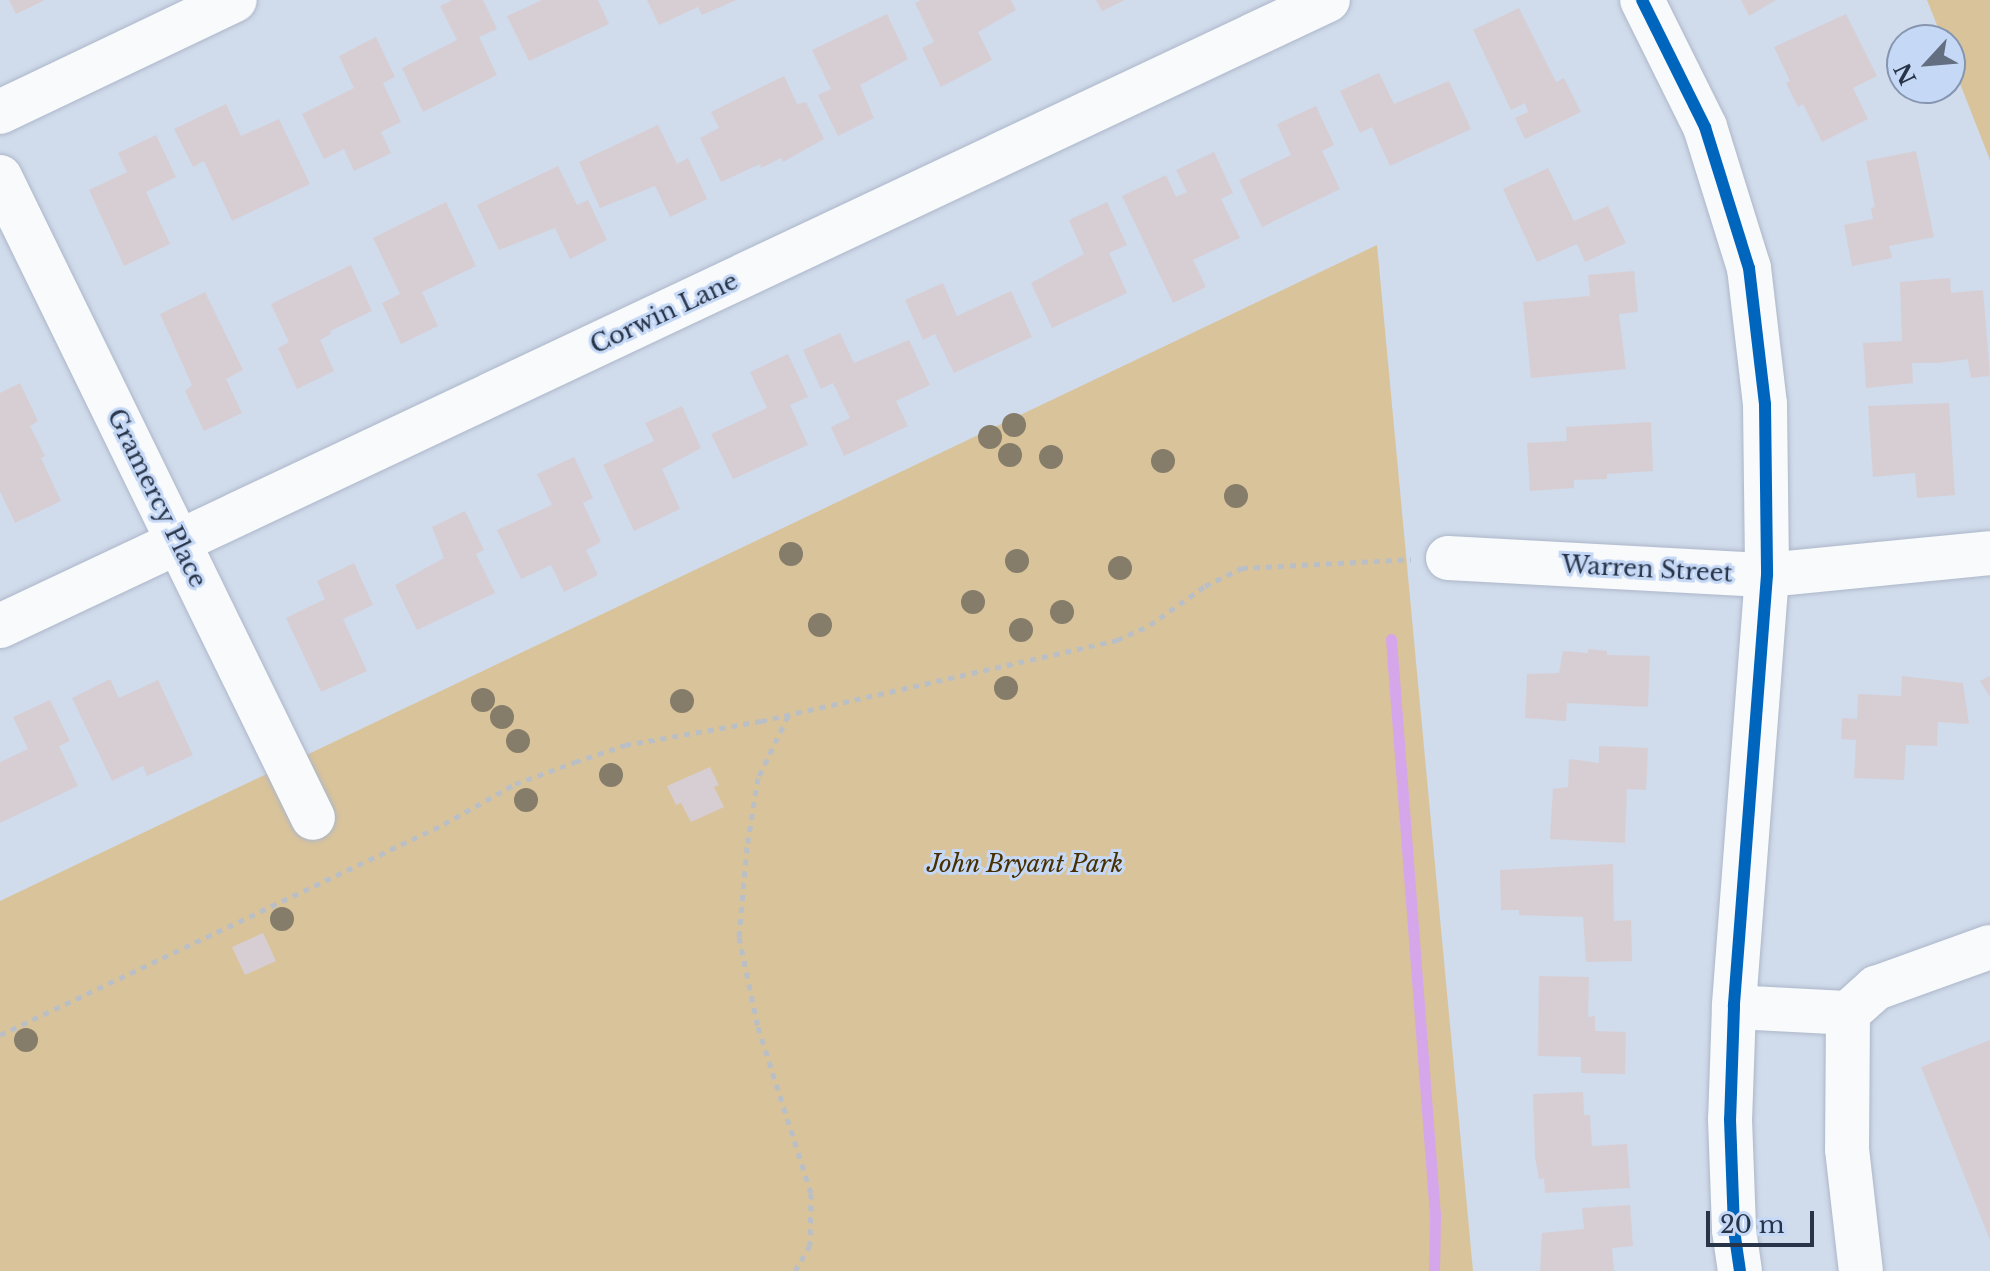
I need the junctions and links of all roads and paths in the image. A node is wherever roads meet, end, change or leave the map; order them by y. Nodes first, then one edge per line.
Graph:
1 (235, 0) edge
2 (1328, 0) edge
3 (1642, 0) edge
4 (0, 112) edge
5 (0, 177) edge
6 (178, 542) junction
7 (1990, 553) edge
8 (1448, 558) joint
9 (1767, 575) junction
10 (0, 626) edge
11 (789, 715) junction
12 (313, 818) dead end
13 (1990, 947) edge
14 (1734, 1007) junction
15 (1848, 1013) junction
16 (0, 1035) edge
17 (795, 1271) edge
18 (1740, 1271) edge
19 (1861, 1271) edge

1 - 4 street
2 - 6 street, Corwin Lane
3 - 9 street
5 - 6 street, Gramercy Place
6 - 10 street, Corwin Lane
6 - 12 street, Gramercy Place
7 - 9 street, Warren Street
8 - 9 street, Warren Street
8 - 11 path
9 - 14 street
11 - 16 path
11 - 17 path
13 - 15 street
14 - 15 street
14 - 18 street
15 - 19 street

